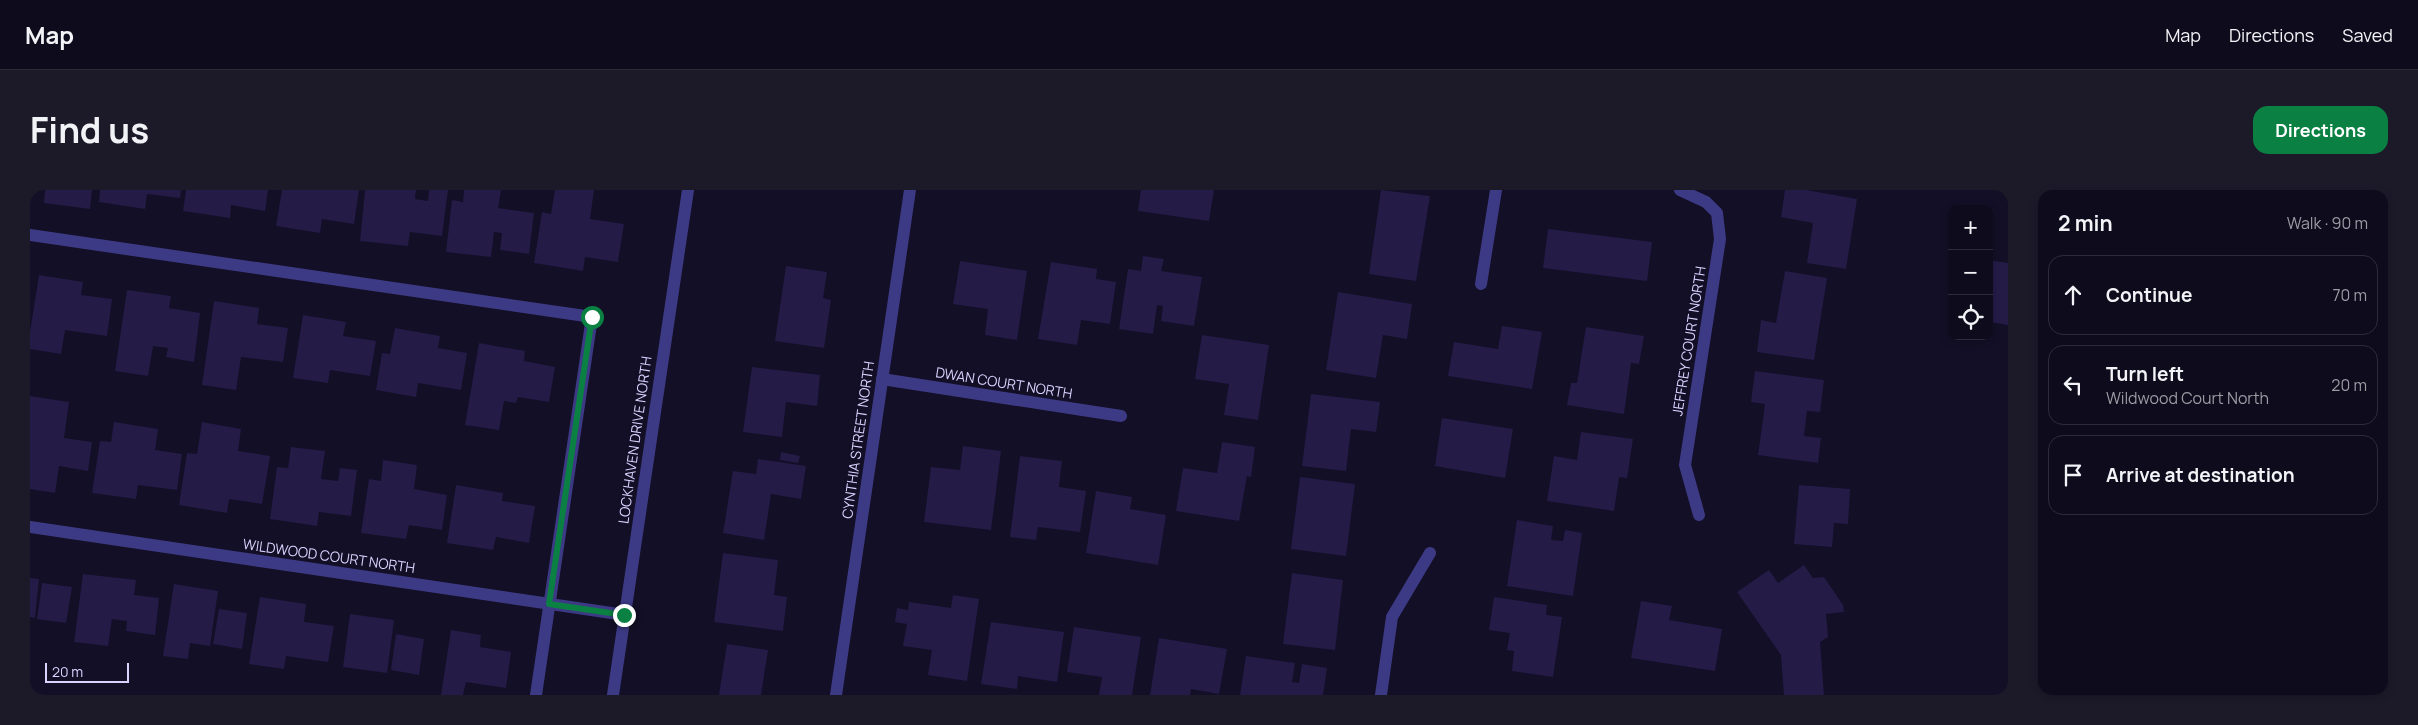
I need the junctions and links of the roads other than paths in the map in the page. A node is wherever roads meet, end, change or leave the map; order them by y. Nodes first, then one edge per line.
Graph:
1 (688, 190) edge
2 (910, 190) edge
3 (1496, 190) edge
4 (1680, 190) edge
5 (30, 234) edge
6 (1481, 284) dead end
7 (882, 379) junction
8 (1121, 416) dead end
9 (1700, 514) dead end
10 (30, 527) edge
11 (1430, 553) dead end
12 (549, 604) junction
13 (624, 615) junction
14 (536, 695) edge
15 (613, 695) edge
16 (836, 695) edge
17 (1381, 695) edge

1 - 13 street, LOCKHAVEN DRIVE NORTH
2 - 7 street, CYNTHIA STREET NORTH
3 - 6 street
4 - 9 street, JEFFREY COURT NORTH
5 - 12 street
7 - 8 street, DWAN COURT NORTH
7 - 16 street, CYNTHIA STREET NORTH
10 - 12 street, WILDWOOD COURT NORTH
11 - 17 street
12 - 13 street, WILDWOOD COURT NORTH
12 - 14 street
13 - 15 street, LOCKHAVEN DRIVE NORTH

